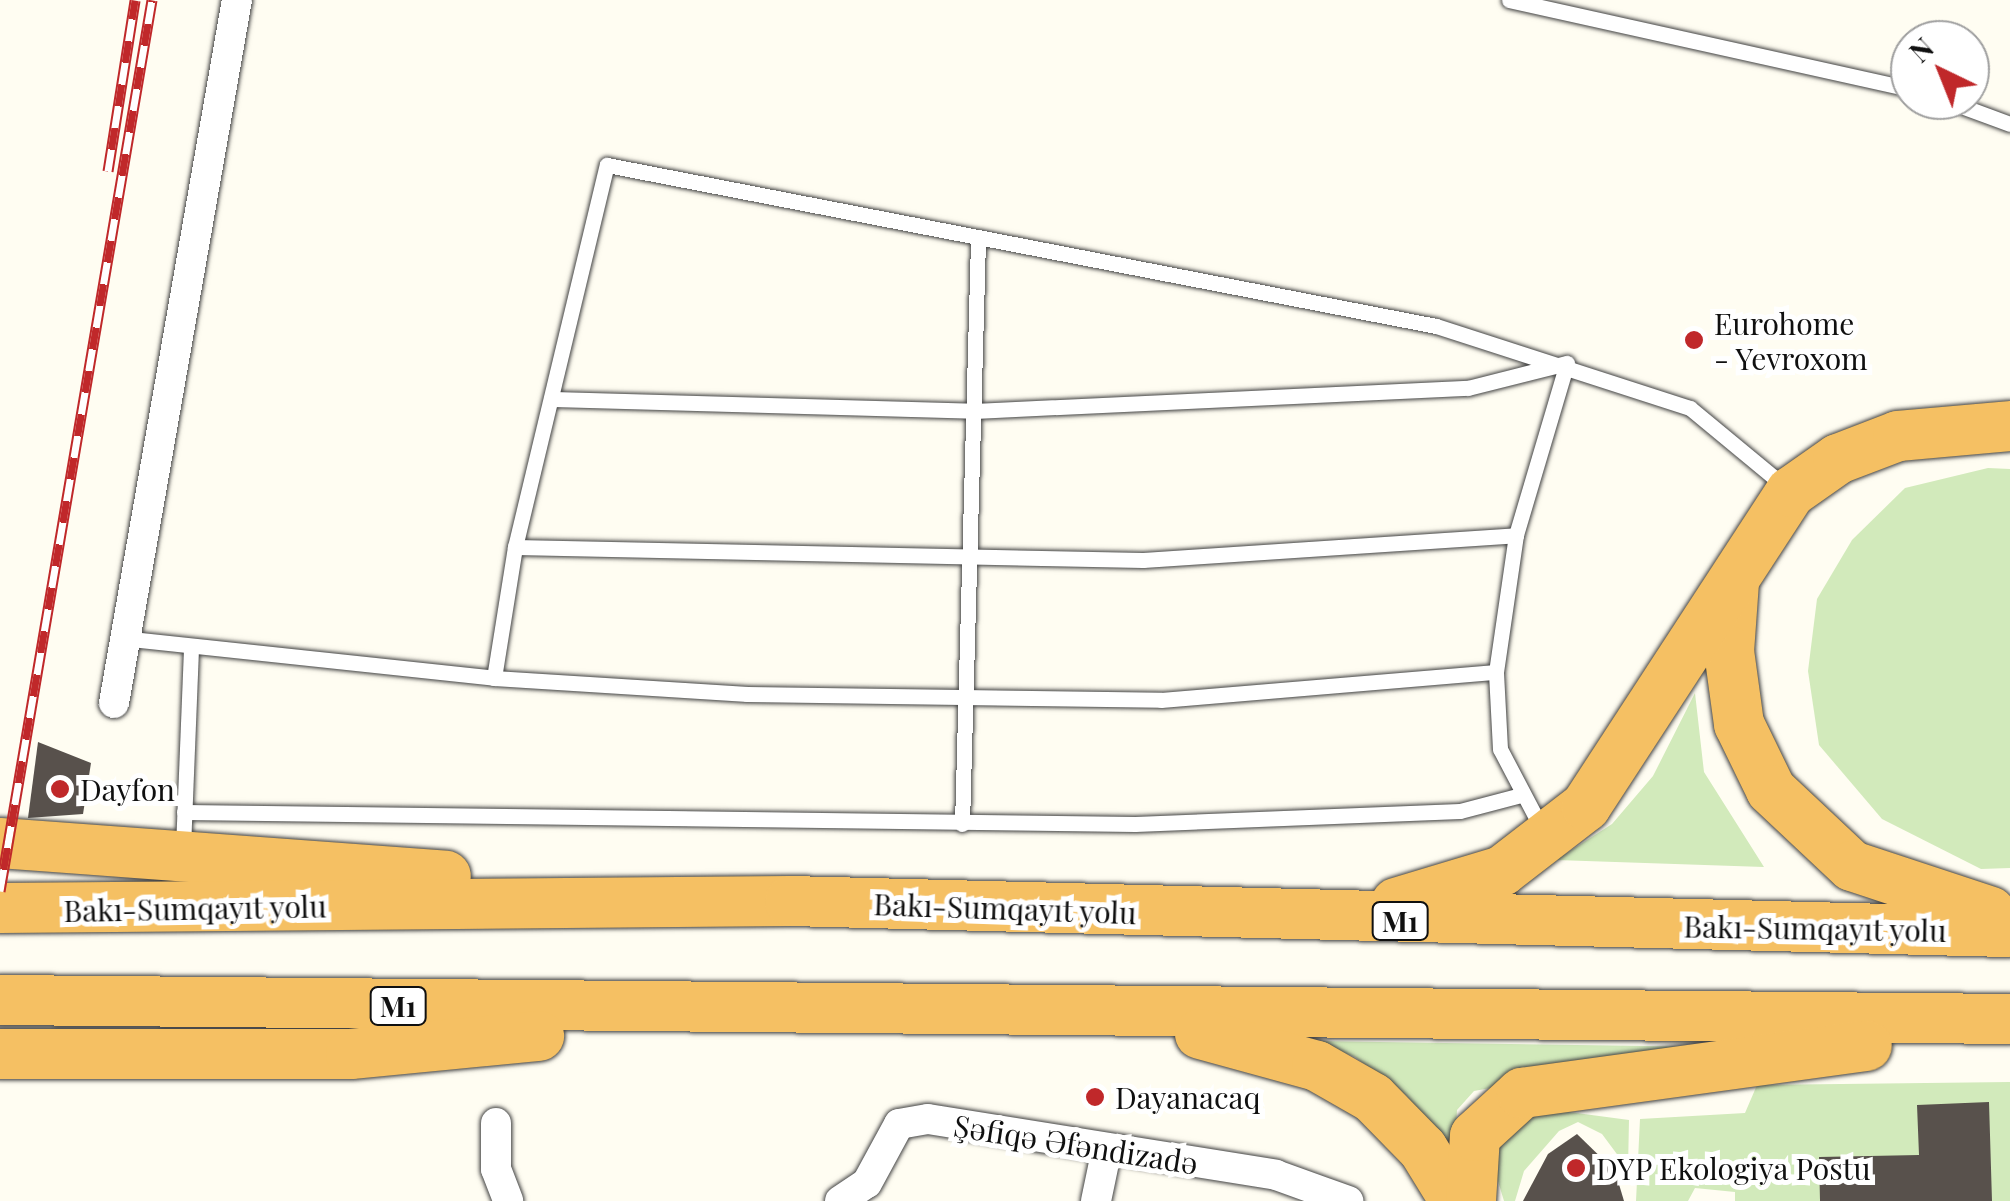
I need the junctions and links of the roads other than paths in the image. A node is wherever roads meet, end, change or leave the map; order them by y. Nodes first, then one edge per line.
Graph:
1 (237, 0) edge
2 (1509, 0) edge
3 (1890, 85) edge
4 (978, 239) junction
5 (1566, 363) junction
6 (553, 400) junction
7 (974, 411) junction
8 (2010, 426) edge
9 (1791, 492) junction
10 (1516, 535) junction
11 (515, 547) junction
12 (968, 557) junction
13 (1735, 567) junction
14 (122, 638) junction
15 (191, 649) junction
16 (1496, 672) junction
17 (494, 678) junction
18 (963, 693) junction
19 (114, 703) dead end
20 (1521, 795) junction
21 (962, 824) junction
22 (183, 835) junction
23 (1548, 839) junction
24 (0, 843) edge
25 (790, 902) junction
26 (0, 908) edge
27 (2010, 917) edge
28 (1312, 919) junction
29 (2010, 932) edge
30 (0, 1000) edge
31 (1052, 1012) junction
32 (796, 1013) junction
33 (2010, 1018) edge
34 (2010, 1032) edge
35 (0, 1054) edge
36 (496, 1123) dead end
37 (1106, 1153) junction
38 (508, 1201) edge
39 (840, 1201) edge
40 (1096, 1201) edge
41 (1348, 1201) edge
42 (1455, 1201) edge
43 (1471, 1201) edge

1 - 14 street
2 - 3 lane
4 - 5 lane
4 - 6 lane
4 - 7 lane
5 - 7 lane
5 - 9 lane
5 - 10 lane
6 - 7 lane
6 - 11 lane
7 - 12 lane
8 - 9 highway
9 - 13 highway
10 - 12 lane
10 - 16 lane
11 - 12 lane
11 - 17 lane
12 - 18 lane
13 - 23 highway
13 - 27 highway
14 - 15 lane
14 - 19 street
15 - 17 lane
15 - 22 lane
16 - 18 lane
16 - 20 lane
17 - 18 lane
18 - 21 lane
20 - 21 lane
20 - 23 lane
21 - 22 lane
22 - 24 highway
22 - 25 highway
23 - 28 highway
25 - 26 highway, Bakı-Sumqayıt yolu / M1
25 - 28 highway, Bakı-Sumqayıt yolu / M1
28 - 29 highway, Bakı-Sumqayıt yolu / M1
30 - 32 highway, M1
31 - 32 highway, M1
31 - 33 highway, M1
31 - 42 highway
32 - 35 highway
34 - 43 highway
36 - 38 street
37 - 39 street, Şəfiqə Əfəndizadə
37 - 40 street
37 - 41 street, Şəfiqə Əfəndizadə

